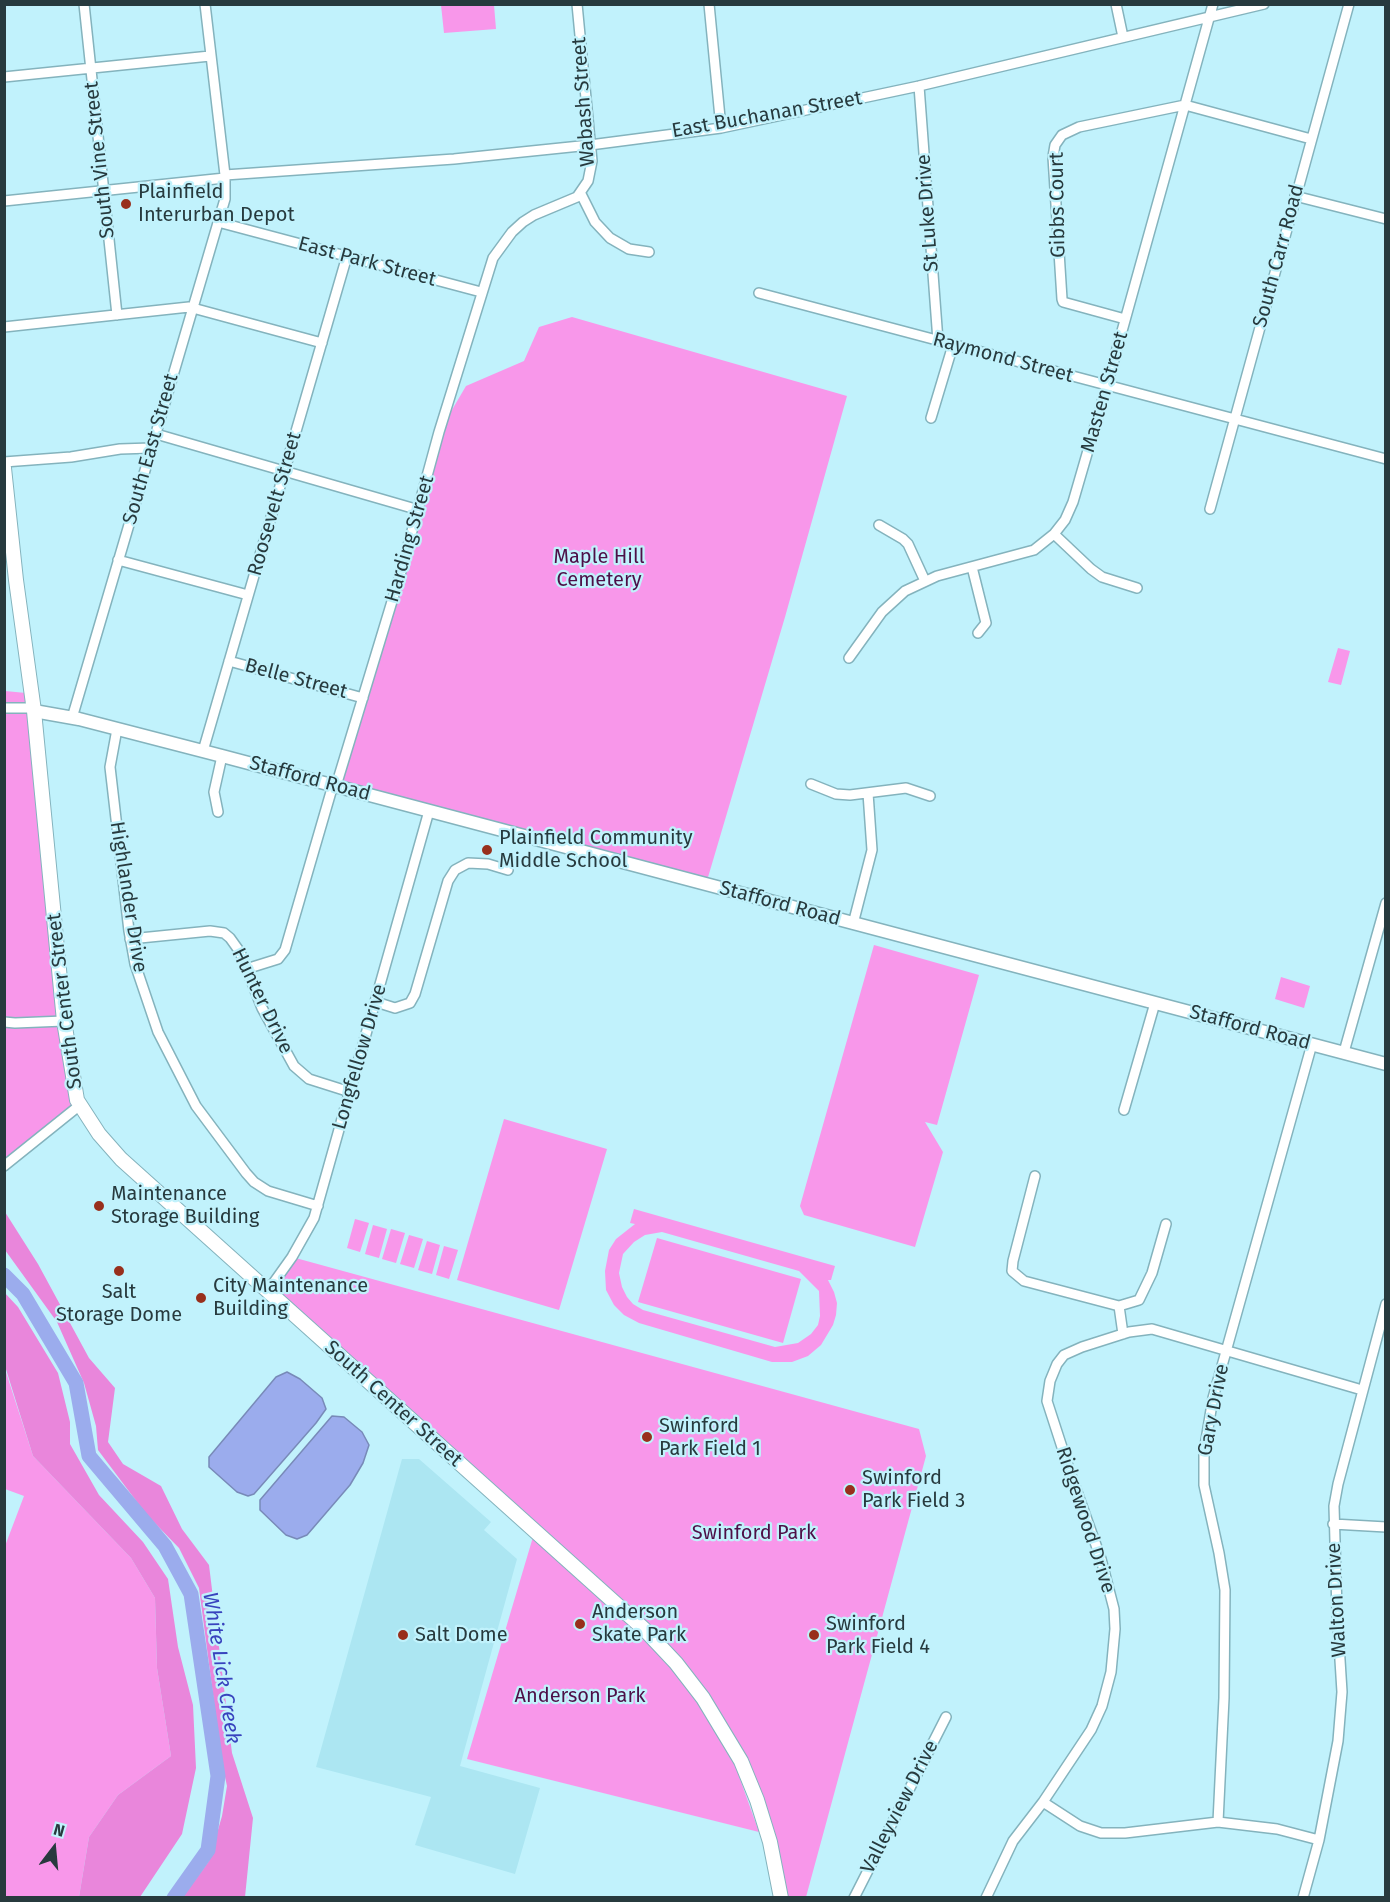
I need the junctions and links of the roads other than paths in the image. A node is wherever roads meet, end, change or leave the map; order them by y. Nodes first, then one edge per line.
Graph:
1 (84, 4) edge
2 (205, 4) edge
3 (577, 4) edge
4 (709, 4) edge
5 (1116, 4) edge
6 (1213, 4) edge
7 (1264, 4) edge
8 (1349, 4) edge
9 (1209, 18) junction
10 (1123, 37) junction
11 (210, 56) junction
12 (90, 68) junction
13 (4, 77) edge
14 (919, 86) junction
15 (1185, 105) junction
16 (721, 128) junction
17 (1311, 139) junction
18 (590, 145) junction
19 (225, 177) junction
20 (104, 190) junction
21 (581, 194) junction
22 (1295, 196) junction
23 (4, 201) edge
24 (1386, 219) edge
25 (218, 222) junction
26 (649, 252) dead end
27 (347, 256) junction
28 (482, 292) junction
29 (759, 293) dead end
30 (192, 308) junction
31 (117, 315) junction
32 (1125, 319) junction
33 (4, 327) edge
34 (938, 340) junction
35 (322, 343) junction
36 (953, 345) junction
37 (1107, 385) junction
38 (931, 418) dead end
39 (1234, 419) junction
40 (156, 434) junction
41 (151, 448) junction
42 (1386, 459) edge
43 (4, 462) edge
44 (4, 468) edge
45 (284, 472) junction
46 (1210, 509) dead end
47 (419, 510) junction
48 (879, 525) dead end
49 (1054, 534) junction
50 (118, 560) junction
51 (972, 567) junction
52 (925, 581) junction
53 (1137, 588) dead end
54 (248, 595) junction
55 (978, 633) dead end
56 (849, 658) dead end
57 (229, 661) junction
58 (363, 698) junction
59 (4, 708) edge
60 (34, 709) junction
61 (72, 718) junction
62 (117, 729) junction
63 (203, 751) junction
64 (222, 756) junction
65 (811, 784) dead end
66 (334, 786) junction
67 (867, 793) junction
68 (930, 796) dead end
69 (429, 811) junction
70 (218, 812) dead end
71 (508, 870) dead end
72 (1386, 903) edge
73 (853, 924) junction
74 (130, 939) junction
75 (246, 969) junction
76 (376, 1002) junction
77 (1155, 1003) junction
78 (64, 1021) junction
79 (4, 1022) edge
80 (1312, 1044) junction
81 (1344, 1052) junction
82 (1386, 1064) edge
83 (350, 1092) junction
84 (80, 1105) junction
85 (1124, 1110) dead end
86 (4, 1166) edge
87 (1035, 1176) dead end
88 (318, 1206) junction
89 (1166, 1224) dead end
90 (267, 1292) junction
91 (1386, 1304) edge
92 (1119, 1306) junction
93 (1123, 1334) junction
94 (1226, 1351) junction
95 (1362, 1390) junction
96 (1333, 1524) junction
97 (1386, 1527) edge
98 (946, 1717) dead end
99 (1043, 1802) junction
100 (1218, 1822) junction
101 (1319, 1840) junction
102 (781, 1898) edge
103 (854, 1898) edge
104 (986, 1898) edge
105 (1303, 1898) edge

1 - 12 street, South Vine Street
2 - 11 street, South East Street
3 - 18 street, Wabash Street
4 - 16 street
5 - 10 street
6 - 9 street, Masten Street
7 - 9 street, East Buchanan Street
8 - 17 street, South Carr Road
9 - 10 street, East Buchanan Street
9 - 15 street, Masten Street
10 - 14 street, East Buchanan Street
11 - 12 street
11 - 19 street, South East Street
12 - 13 street
12 - 20 street, South Vine Street
14 - 16 street, East Buchanan Street
14 - 34 street, St Luke Drive
15 - 17 street
15 - 32 street, Masten Street
15 - 32 street, Gibbs Court
16 - 18 street, East Buchanan Street
17 - 22 street, South Carr Road
18 - 19 street, East Buchanan Street
18 - 21 street, Wabash Street
19 - 20 street, East Buchanan Street
19 - 25 street, South East Street
20 - 23 street, East Buchanan Street
20 - 31 street, South Vine Street
21 - 26 street
21 - 28 street, Wabash Street
22 - 24 street
22 - 39 street, South Carr Road
25 - 27 street, East Park Street
25 - 30 street, South East Street
27 - 28 street, East Park Street
27 - 35 street, Roosevelt Street
28 - 47 street, Harding Street
29 - 34 street, Raymond Street
30 - 31 street
30 - 35 street
30 - 40 street, South East Street
31 - 33 street
32 - 37 street, Masten Street
34 - 36 street, Raymond Street
35 - 45 street, Roosevelt Street
36 - 37 street, Raymond Street
36 - 38 street
37 - 39 street, Raymond Street
37 - 49 street, Masten Street
39 - 42 street, Raymond Street
39 - 46 street, South Carr Road
40 - 41 street, South East Street
40 - 45 street
41 - 43 street
41 - 50 street, South East Street
44 - 60 main road, South Center Street
45 - 47 street
45 - 54 street, Roosevelt Street
47 - 58 street, Harding Street
48 - 52 street
49 - 51 street, Masten Street
49 - 53 street
50 - 54 street
50 - 61 street, South East Street
51 - 52 street, Masten Street
51 - 55 street
52 - 56 street, Masten Street
54 - 57 street, Roosevelt Street
57 - 58 street, Belle Street
57 - 63 street, Roosevelt Street
58 - 66 street, Harding Street
59 - 60 street
60 - 61 street, Stafford Road
60 - 78 main road, South Center Street
61 - 62 street, Stafford Road
62 - 63 street, Stafford Road
62 - 74 street, Highlander Drive
63 - 64 street, Stafford Road
64 - 66 street, Stafford Road
64 - 70 street
65 - 67 street
66 - 69 street, Stafford Road
66 - 75 street, Harding Street
67 - 68 street
67 - 73 street
69 - 73 street, Stafford Road
69 - 76 street, Longfellow Drive
71 - 76 street
72 - 81 street
73 - 77 street, Stafford Road
74 - 75 street, Hunter Drive
74 - 88 street, Highlander Drive
75 - 83 street, Hunter Drive
76 - 83 street, Longfellow Drive
77 - 80 street, Stafford Road
77 - 85 street
78 - 79 street
78 - 84 main road, South Center Street
80 - 81 street, Stafford Road
80 - 94 street, Gary Drive
81 - 82 street, Stafford Road
83 - 88 street, Longfellow Drive
84 - 86 street
84 - 90 main road, South Center Street
87 - 92 street
88 - 90 street, Longfellow Drive
89 - 92 street
90 - 102 main road, South Center Street
91 - 95 street, Walton Drive
92 - 93 street
93 - 94 street, Ridgewood Drive
93 - 99 street, Ridgewood Drive
94 - 95 street, Ridgewood Drive
94 - 100 street, Gary Drive
95 - 96 street, Walton Drive
96 - 97 street
96 - 101 street, Walton Drive
98 - 103 street, Valleyview Drive
99 - 100 street
99 - 104 street, Ridgewood Drive
100 - 101 street
101 - 105 street, Walton Drive

